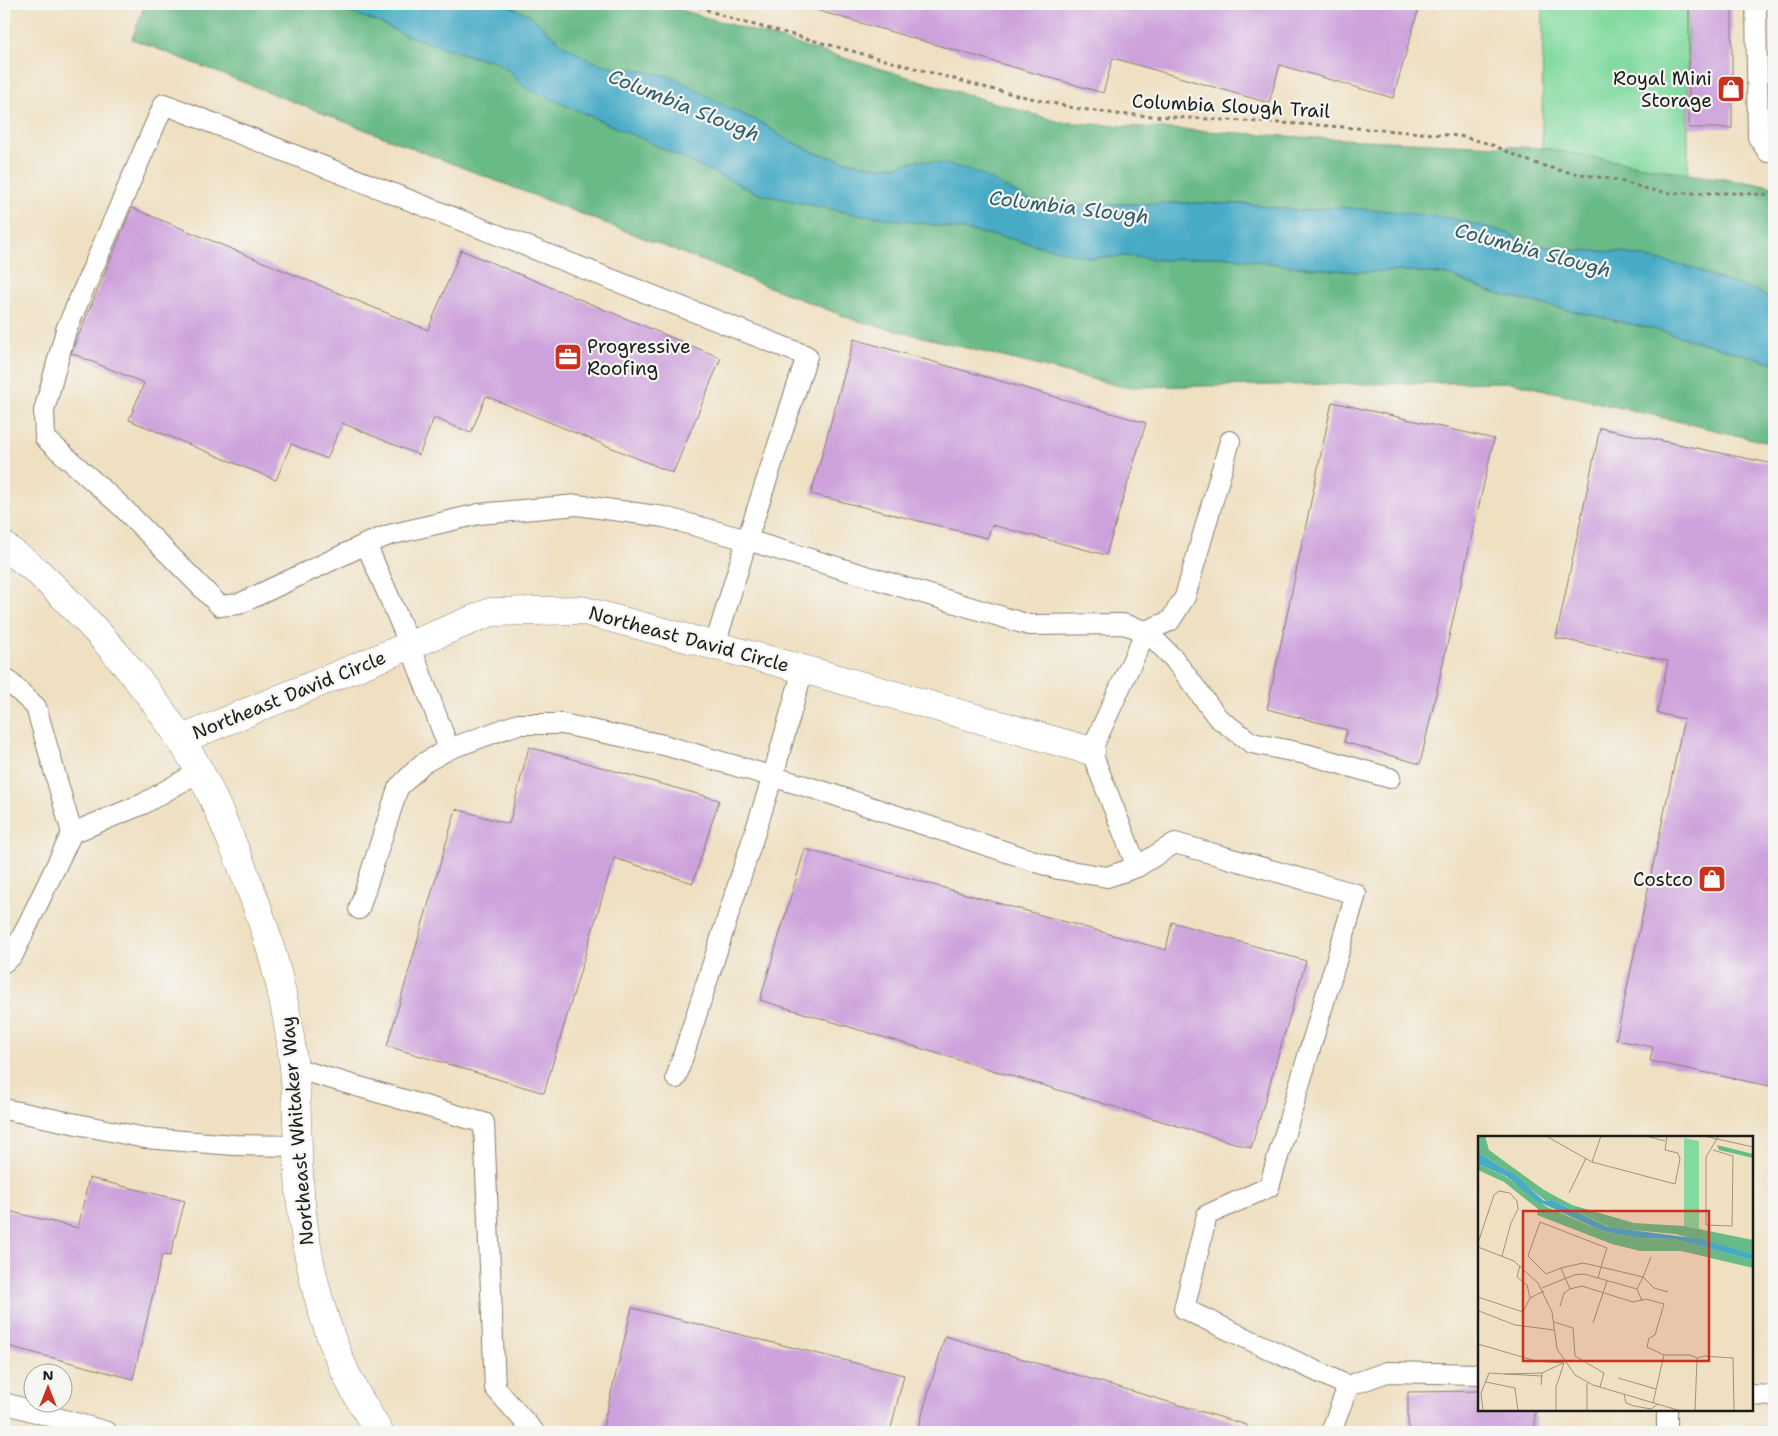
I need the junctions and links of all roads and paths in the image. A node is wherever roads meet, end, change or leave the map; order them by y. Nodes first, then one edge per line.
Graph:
1 (691, 4) edge
2 (1756, 4) edge
3 (1774, 152) edge
4 (1774, 195) edge
5 (1230, 441) dead end
6 (747, 540) junction
7 (366, 544) junction
8 (4, 546) edge
9 (1146, 631) junction
10 (410, 645) junction
11 (715, 645) junction
12 (802, 669) junction
13 (4, 677) edge
14 (180, 740) junction
15 (450, 749) junction
16 (1091, 751) junction
17 (200, 771) junction
18 (772, 776) junction
19 (1390, 778) dead end
20 (72, 833) junction
21 (1138, 867) junction
22 (359, 909) dead end
23 (4, 962) edge
24 (294, 1068) junction
25 (676, 1078) dead end
26 (4, 1109) edge
27 (298, 1146) junction
28 (1478, 1374) edge
29 (1348, 1386) junction
30 (1753, 1395) edge
31 (1774, 1396) edge
32 (4, 1403) edge
33 (1667, 1411) edge
34 (106, 1432) edge
35 (379, 1432) edge
36 (534, 1432) edge
37 (1331, 1432) edge
38 (1667, 1432) edge

1 - 4 path, Columbia Slough Trail
2 - 3 lane
5 - 9 lane
6 - 7 lane
6 - 7 lane
6 - 9 lane
6 - 11 lane
7 - 10 lane
8 - 14 street, Northeast Whitaker Way
9 - 16 lane
9 - 19 lane
10 - 11 street, Northeast David Circle
10 - 14 street, Northeast David Circle
10 - 15 lane
11 - 12 street, Northeast David Circle
12 - 16 street, Northeast David Circle
12 - 18 lane
13 - 20 lane
14 - 17 street, Northeast Whitaker Way
15 - 18 lane
15 - 22 lane
16 - 21 lane
17 - 20 lane
17 - 24 street, Northeast Whitaker Way
18 - 21 lane
18 - 25 lane
20 - 23 lane
21 - 29 lane
24 - 27 street, Northeast Whitaker Way
24 - 36 lane
26 - 27 lane
27 - 35 street, Northeast Whitaker Way
28 - 29 lane
29 - 37 lane
30 - 31 lane
32 - 34 lane
33 - 38 lane

